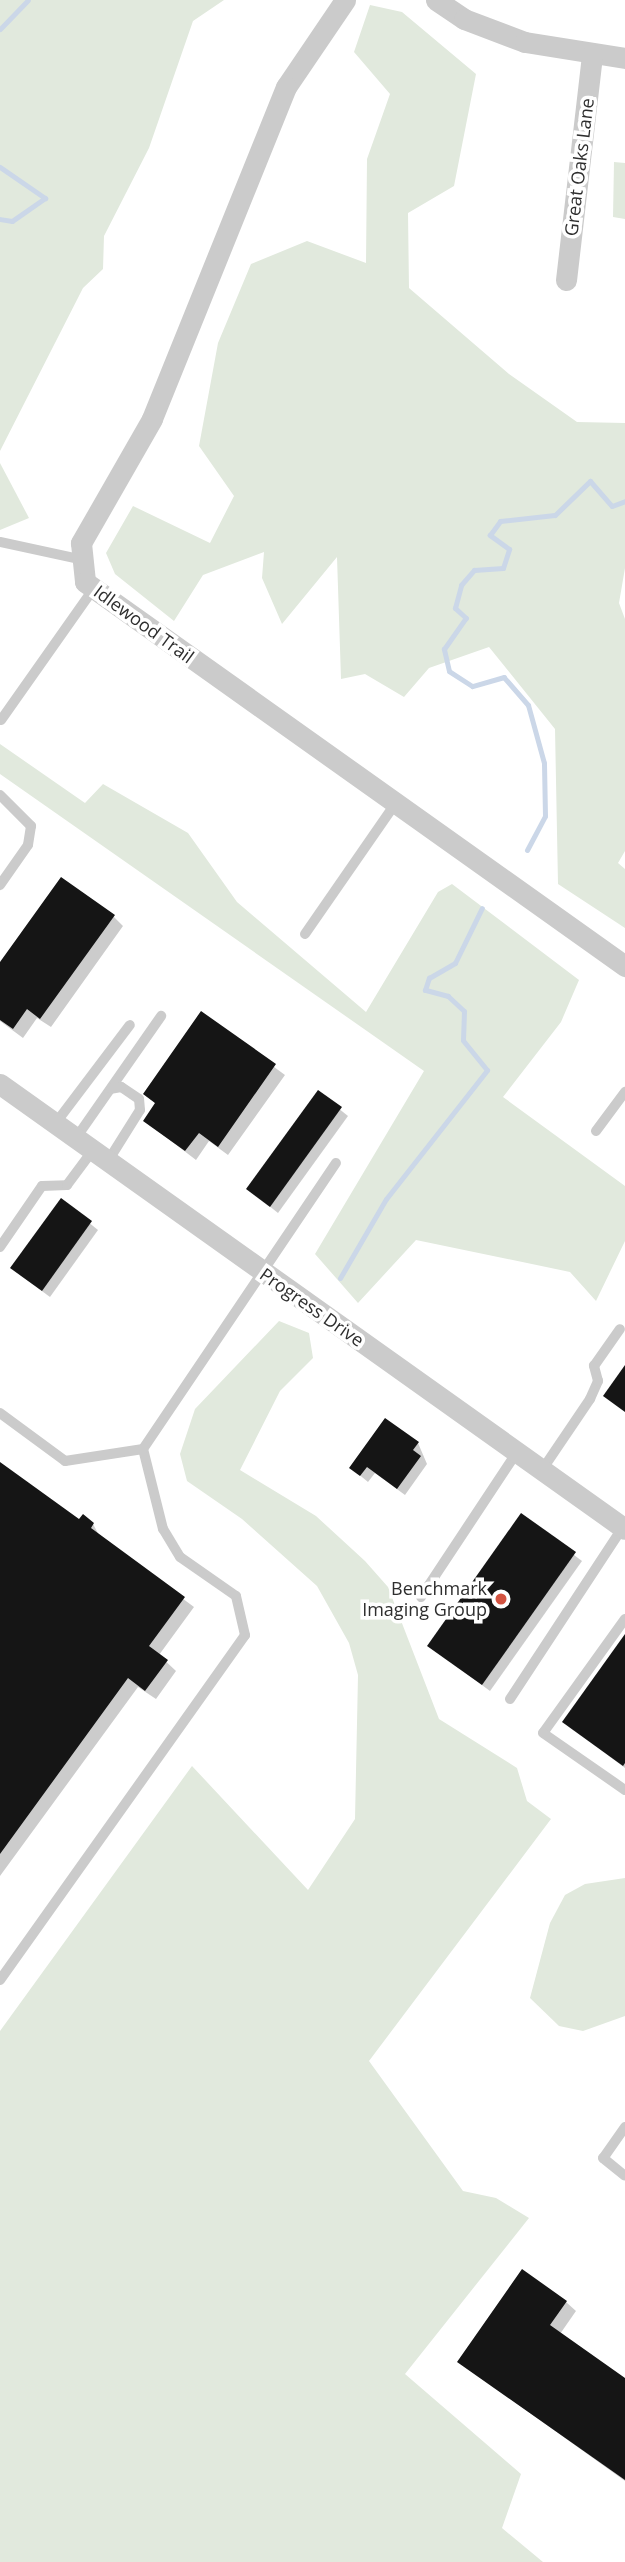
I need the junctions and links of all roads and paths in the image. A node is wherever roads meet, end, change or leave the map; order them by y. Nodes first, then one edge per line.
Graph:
1 (345, 0) edge
2 (436, 0) edge
3 (592, 54) junction
4 (625, 58) edge
5 (566, 280) dead end
6 (0, 542) edge
7 (83, 560) junction
8 (94, 588) junction
9 (1, 720) edge
10 (0, 795) edge
11 (395, 804) junction
12 (0, 885) edge
13 (306, 933) dead end
14 (625, 966) edge
15 (161, 1016) dead end
16 (130, 1026) dead end
17 (0, 1084) edge
18 (111, 1089) junction
19 (625, 1092) edge
20 (55, 1124) junction
21 (596, 1130) dead end
22 (92, 1150) junction
23 (337, 1163) dead end
24 (0, 1247) edge
25 (263, 1272) junction
26 (620, 1329) dead end
27 (0, 1413) edge
28 (143, 1449) junction
29 (517, 1452) junction
30 (542, 1470) junction
31 (624, 1528) edge
32 (421, 1597) dead end
33 (625, 1619) edge
34 (510, 1699) dead end
35 (625, 1790) edge
36 (0, 1980) edge
37 (625, 2127) edge
38 (625, 2176) edge

1 - 7 street
2 - 3 street
3 - 4 street
3 - 5 street, Great Oaks Lane
6 - 7 lane
7 - 8 street, Idlewood Trail
8 - 9 lane
8 - 11 street, Idlewood Trail
10 - 12 lane
11 - 13 lane
11 - 14 street, Idlewood Trail
15 - 18 lane
16 - 20 lane
17 - 20 street, Progress Drive
18 - 22 lane
18 - 22 lane
19 - 21 lane
20 - 22 street, Progress Drive
22 - 24 lane
22 - 25 street, Progress Drive
23 - 25 lane
25 - 28 lane
25 - 29 street, Progress Drive
26 - 30 lane
27 - 28 lane
28 - 36 lane
29 - 30 street, Progress Drive
29 - 32 lane
30 - 31 street, Progress Drive
31 - 34 lane
33 - 35 lane
37 - 38 lane

